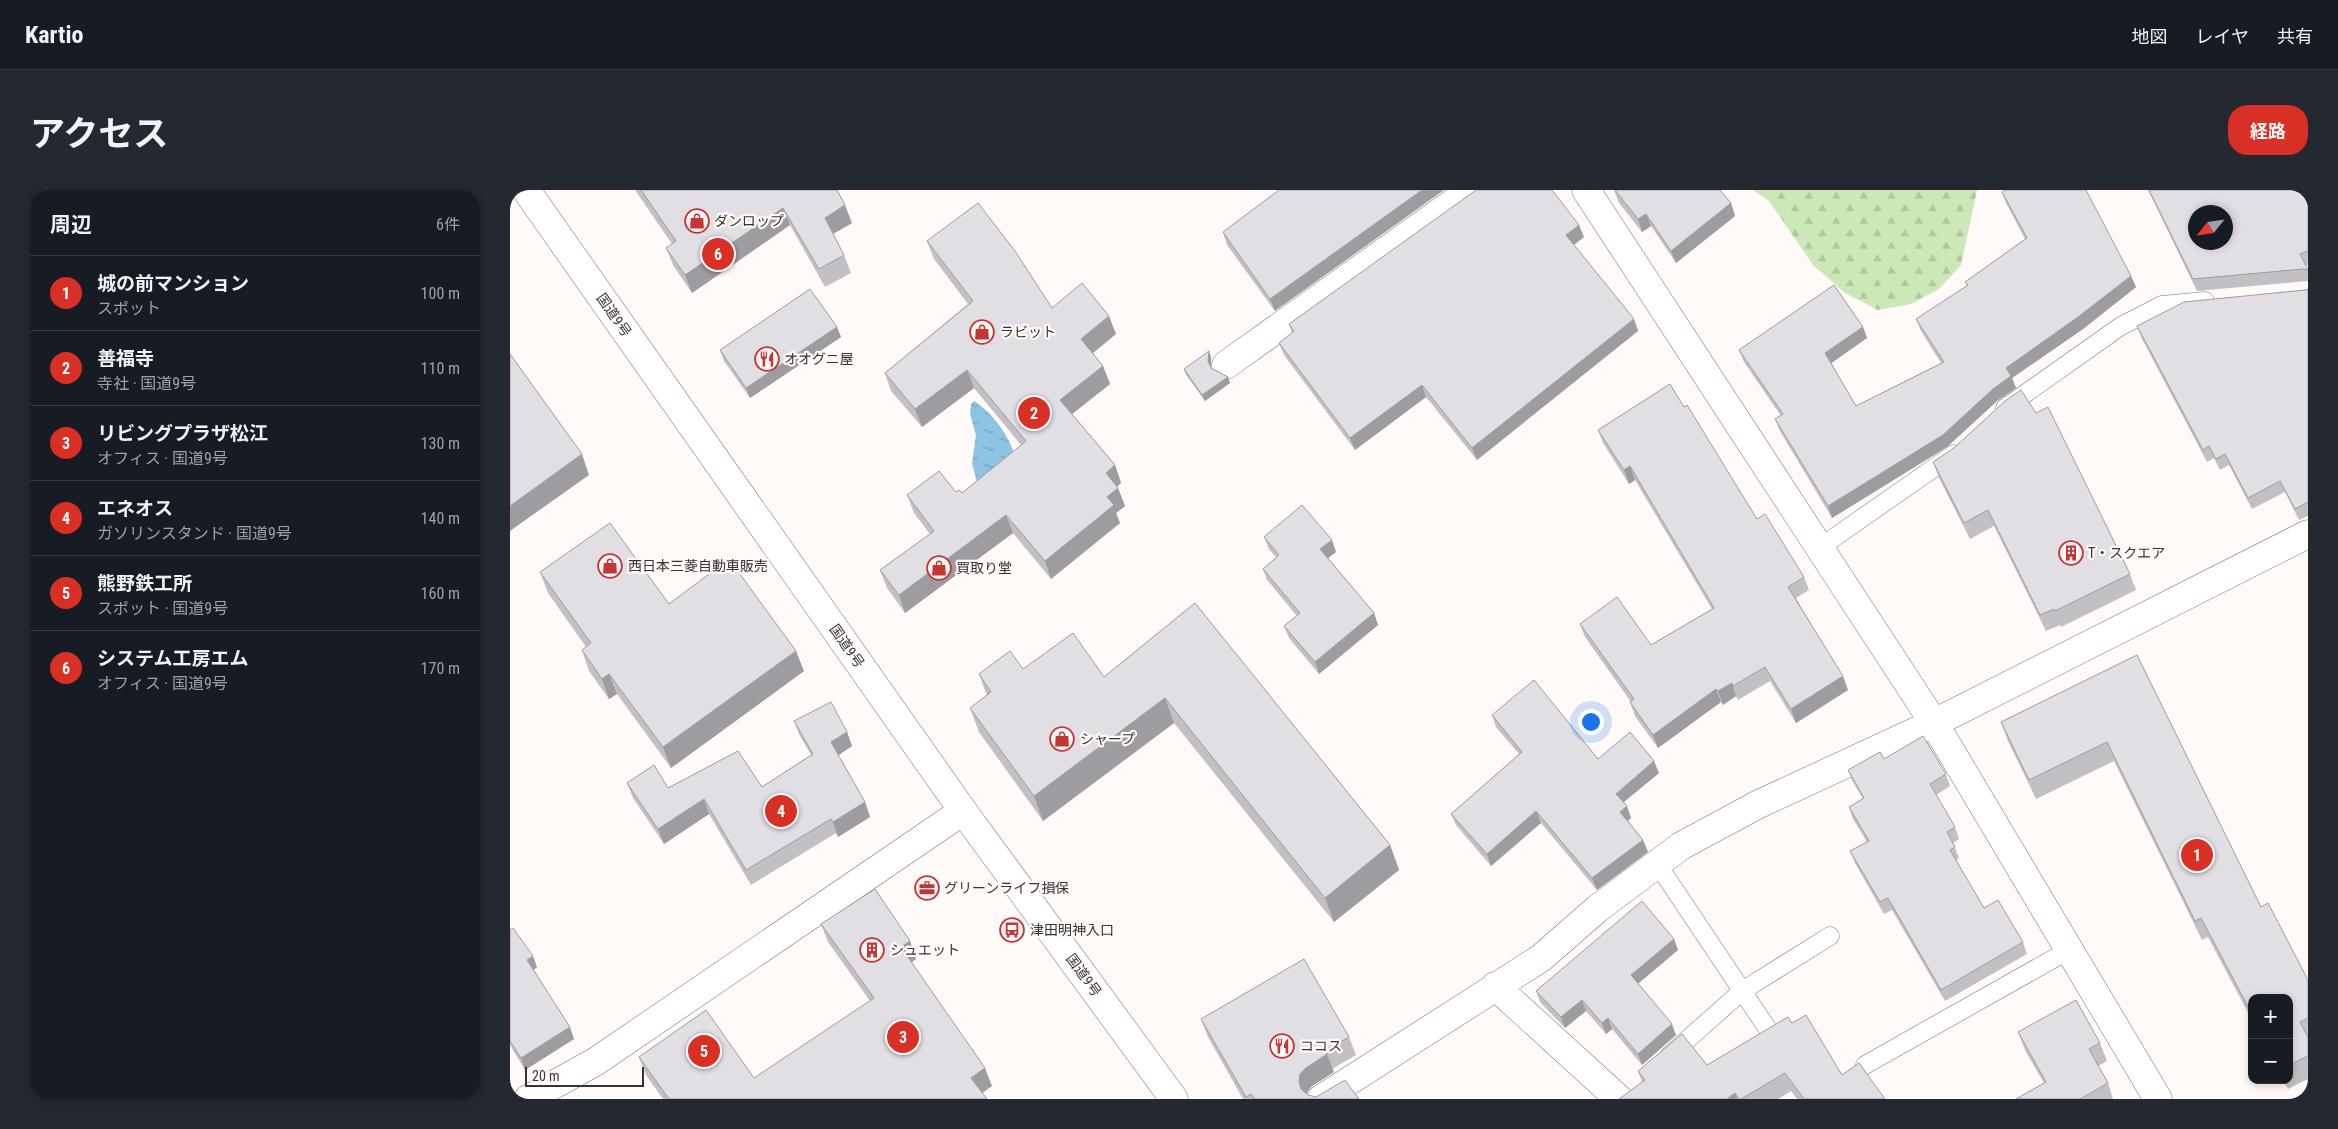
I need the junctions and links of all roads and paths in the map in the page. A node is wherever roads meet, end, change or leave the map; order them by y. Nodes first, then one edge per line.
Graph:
1 (526, 190) edge
2 (1471, 190) edge
3 (1586, 190) edge
4 (2220, 299) edge
5 (1226, 365) dead end
6 (1990, 422) edge
7 (1968, 442) edge
8 (2308, 534) edge
9 (1819, 548) junction
10 (1934, 722) junction
11 (963, 810) junction
12 (1656, 862) junction
13 (1830, 936) dead end
14 (2069, 950) junction
15 (1495, 986) junction
16 (1742, 991) junction
17 (1773, 1038) edge
18 (1865, 1065) dead end
19 (1657, 1066) edge
20 (528, 1099) edge
21 (1174, 1099) edge
22 (1321, 1099) edge
23 (1619, 1099) edge
24 (2158, 1099) edge

1 - 11 main road, 国道9号
2 - 5 main road
3 - 9 main road
4 - 6 lane
7 - 9 lane
8 - 10 main road
9 - 10 main road
10 - 12 main road
10 - 14 main road
11 - 20 main road
11 - 21 main road, 国道9号
12 - 15 main road
12 - 16 lane
13 - 16 lane
14 - 18 lane
14 - 24 main road
15 - 22 main road
15 - 23 main road
16 - 17 lane
16 - 19 lane

